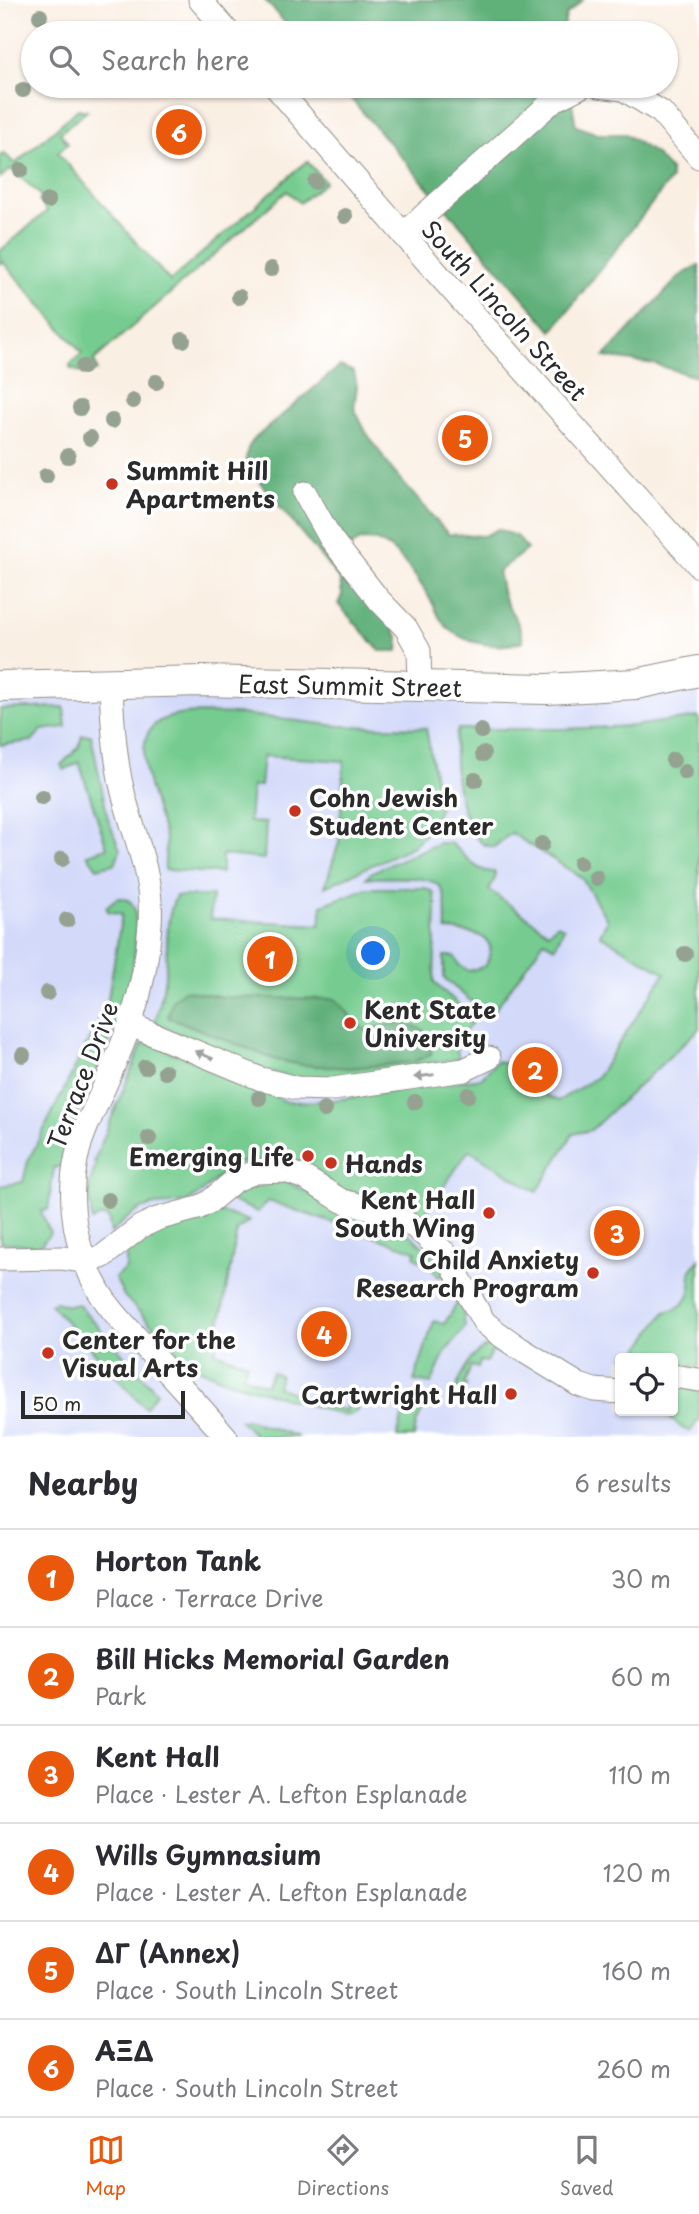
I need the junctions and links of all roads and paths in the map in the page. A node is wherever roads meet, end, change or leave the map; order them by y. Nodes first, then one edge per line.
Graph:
1 (200, 0) edge
2 (218, 21) edge
3 (285, 98) edge
4 (558, 98) edge
5 (637, 98) edge
6 (699, 157) edge
7 (403, 234) junction
8 (305, 493) dead end
9 (699, 566) edge
10 (699, 671) edge
11 (111, 684) junction
12 (0, 686) edge
13 (420, 687) junction
14 (131, 1025) junction
15 (489, 1058) dead end
16 (0, 1259) edge
17 (84, 1261) junction
18 (678, 1377) edge
19 (699, 1380) edge
20 (615, 1392) edge
21 (226, 1437) edge

1 - 2 street
3 - 7 street, South Lincoln Street
4 - 7 street
5 - 6 street
7 - 9 street, South Lincoln Street
8 - 13 street
10 - 13 main road, East Summit Street
11 - 12 main road, East Summit Street
11 - 13 main road, East Summit Street
11 - 14 street, Terrace Drive
15 -> 14 street
14 - 17 street, Terrace Drive
16 - 17 street
17 - 20 street
17 - 21 street, Terrace Drive
18 - 19 street

